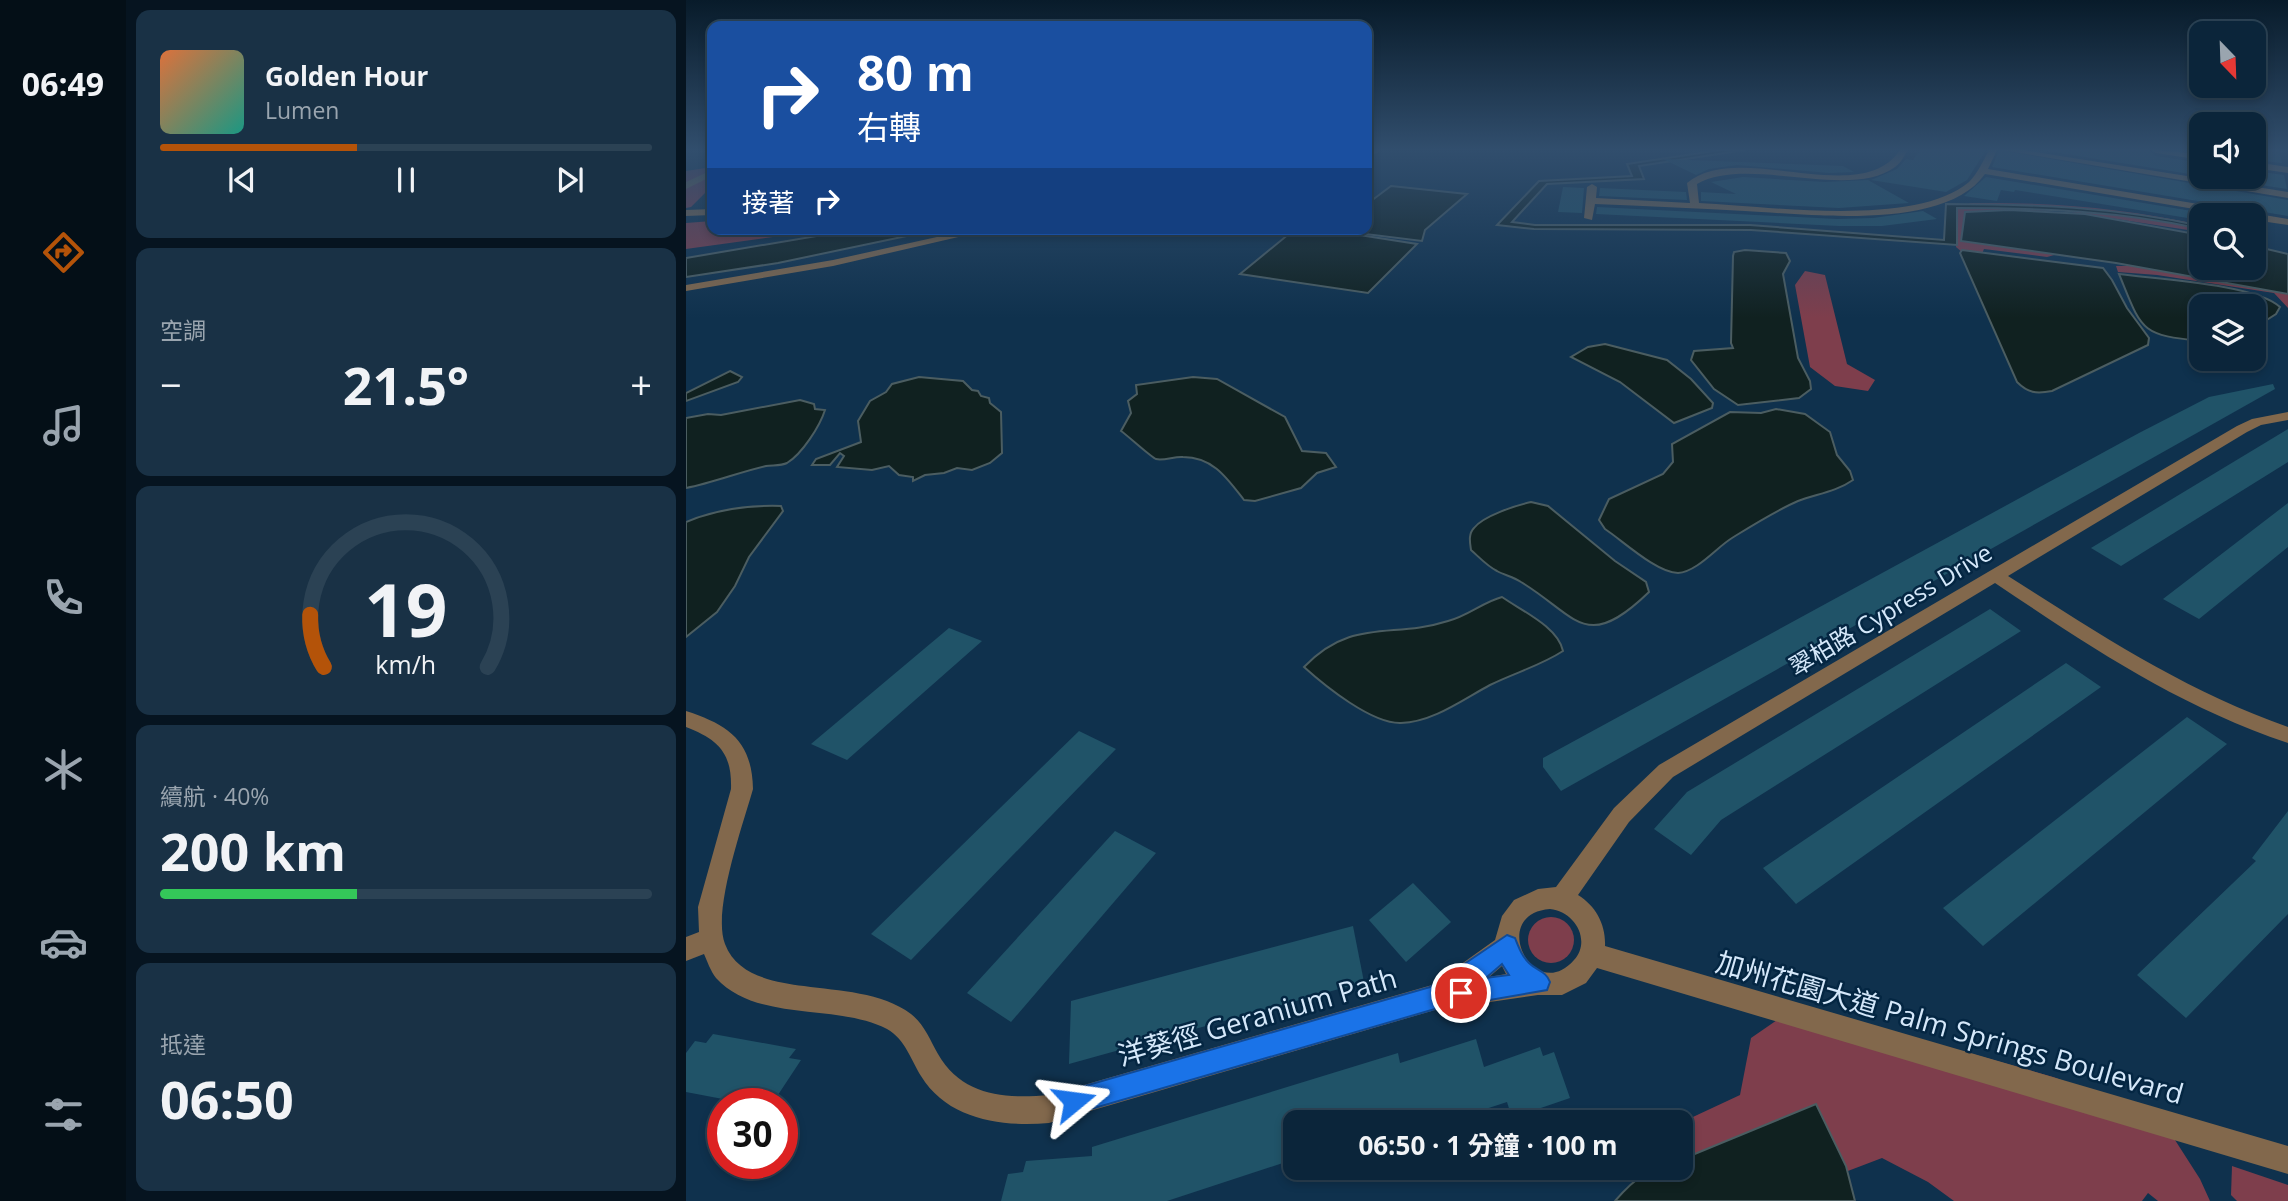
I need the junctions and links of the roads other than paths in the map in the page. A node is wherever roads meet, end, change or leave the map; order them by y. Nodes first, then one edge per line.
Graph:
1 (1590, 206) edge
2 (1695, 206) edge
3 (1908, 206) edge
4 (707, 212) edge
5 (686, 213) edge
6 (1589, 218) dead end
7 (2266, 219) edge
8 (2288, 222) edge
9 (962, 235) edge
10 (686, 288) edge
11 (2288, 416) edge
12 (1995, 575) junction
13 (686, 719) edge
14 (2288, 735) edge
15 (1561, 900) junction
16 (710, 940) junction
17 (1507, 946) junction
18 (686, 948) edge
19 (1593, 955) junction
20 (1539, 982) junction
21 (1435, 997) junction
22 (2288, 1160) edge

1 - 6 street
2 - 3 street
4 - 5 street
7 - 8 street
9 - 10 street
11 - 12 street, 翠柏路 Cypress Drive
12 - 14 street
12 - 15 street, 翠柏路 Cypress Drive
13 - 16 street, 洋葵徑 Geranium Path
15 - 17 street
15 - 19 street
16 - 18 street
16 - 21 street, 洋葵徑 Geranium Path
17 - 20 street
17 - 21 street, 洋葵徑 Geranium Path
19 - 20 street
19 - 22 street, 加州花園大道 Palm Springs Boulevard
20 - 21 street, 洋葵徑 Geranium Path

